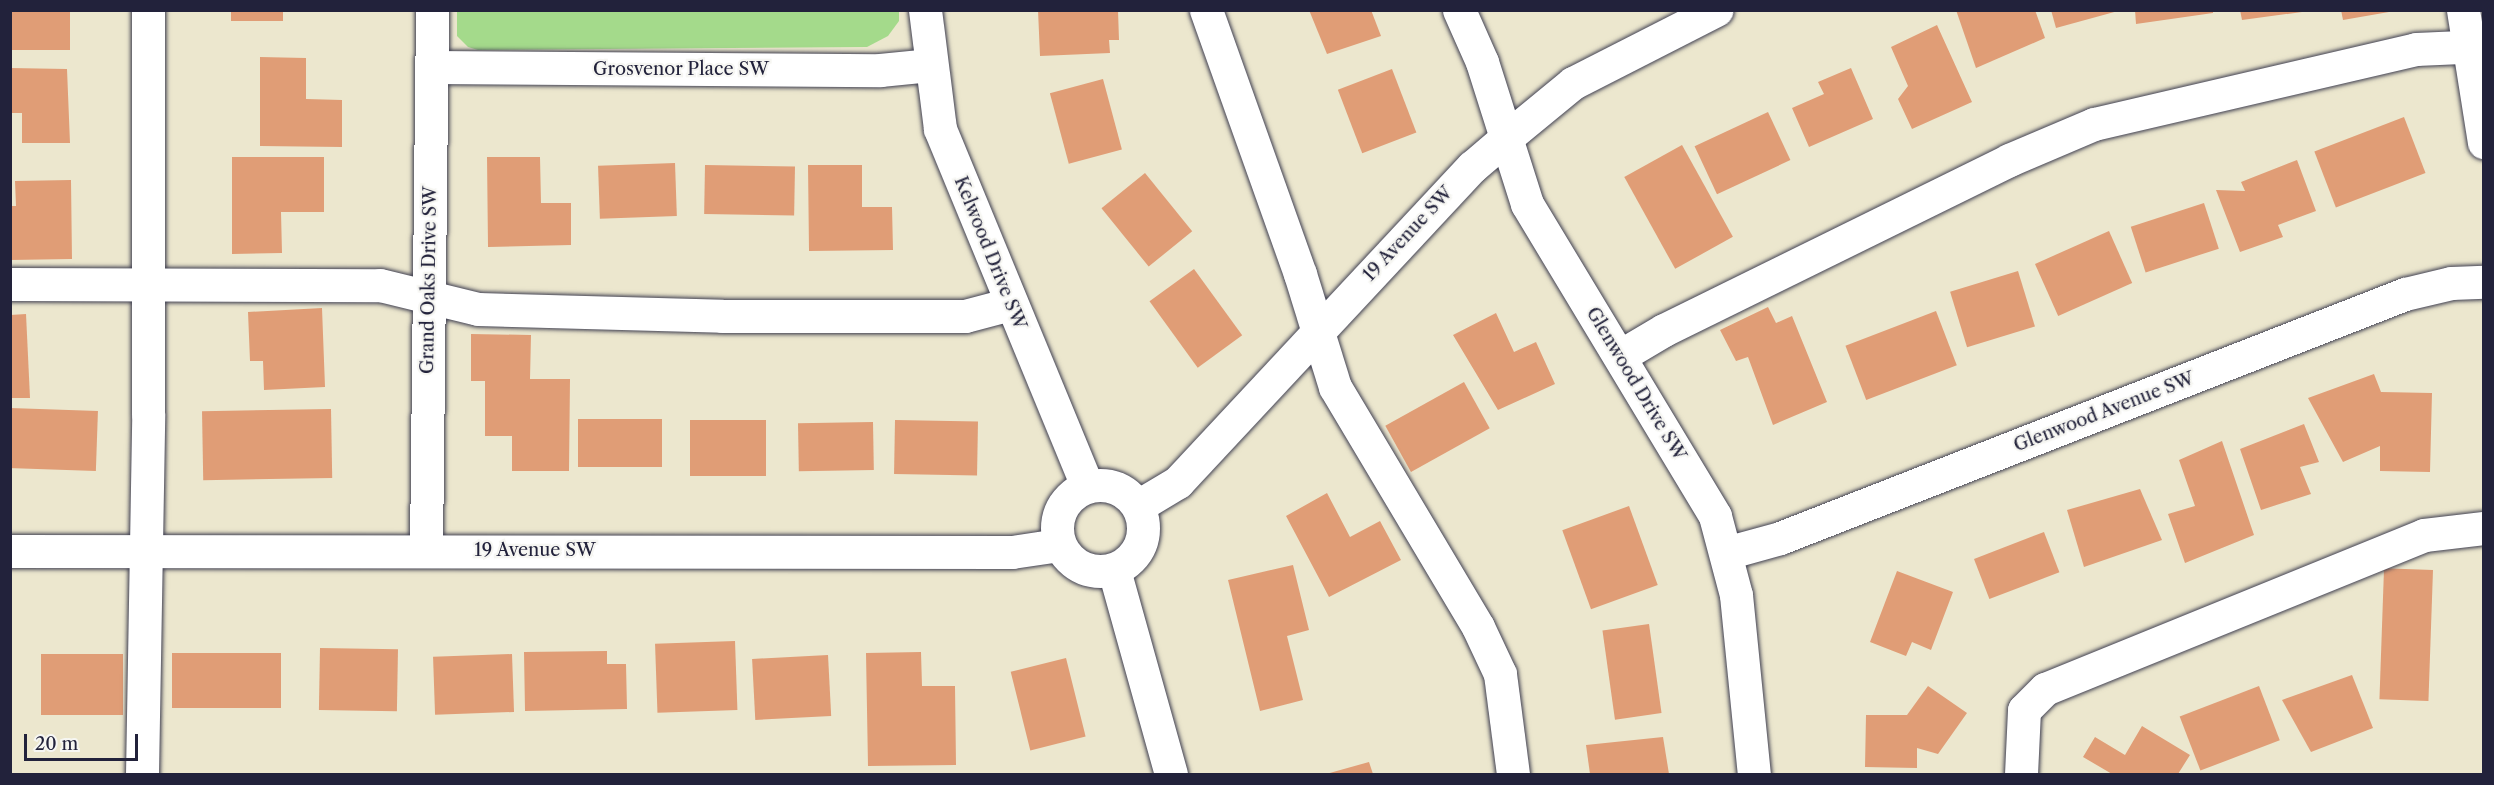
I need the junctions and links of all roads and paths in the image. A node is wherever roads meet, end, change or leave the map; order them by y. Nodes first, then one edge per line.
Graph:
1 (148, 10) edge
2 (432, 10) edge
3 (925, 10) edge
4 (1206, 10) edge
5 (1459, 10) edge
6 (1716, 10) edge
7 (2463, 10) edge
8 (2476, 46) edge
9 (930, 65) junction
10 (432, 67) junction
11 (1506, 138) junction
12 (2484, 142) edge
13 (148, 282) junction
14 (2484, 282) edge
15 (10, 284) edge
16 (428, 296) junction
17 (1010, 304) junction
18 (1317, 330) junction
19 (1620, 356) junction
20 (1087, 486) junction
21 (1138, 506) junction
22 (2484, 528) edge
23 (1059, 545) junction
24 (426, 549) junction
25 (10, 550) edge
26 (144, 551) junction
27 (1726, 553) junction
28 (1114, 570) junction
29 (142, 774) edge
30 (1171, 774) edge
31 (1513, 774) edge
32 (1754, 774) edge
33 (2021, 774) edge

1 - 13 street
2 - 10 street, Grand Oaks Drive SW
3 - 9 street, Kelwood Drive SW
4 - 18 street
5 - 11 street, Glenwood Drive SW
6 - 11 street, 19 Avenue SW
7 - 8 street
8 - 12 street
8 - 19 street
9 - 10 street, Grosvenor Place SW
9 - 17 street, Kelwood Drive SW
10 - 16 street, Grand Oaks Drive SW
11 - 18 street, 19 Avenue SW
11 - 19 street, Glenwood Drive SW
13 - 15 street
13 - 16 street
13 - 26 street
14 - 27 street, Glenwood Avenue SW
16 - 17 street
16 - 24 street, Grand Oaks Drive SW
17 - 20 street, Kelwood Drive SW
18 - 21 street, 19 Avenue SW
18 - 31 street
19 - 27 street, Glenwood Drive SW
20 - 21 street
20 - 23 street
21 - 28 street
22 - 33 street
23 - 24 street, 19 Avenue SW
23 - 28 street
24 - 26 street, 19 Avenue SW
25 - 26 street, 19 Avenue SW
26 - 29 street
27 - 32 street, Glenwood Drive SW
28 - 30 street

